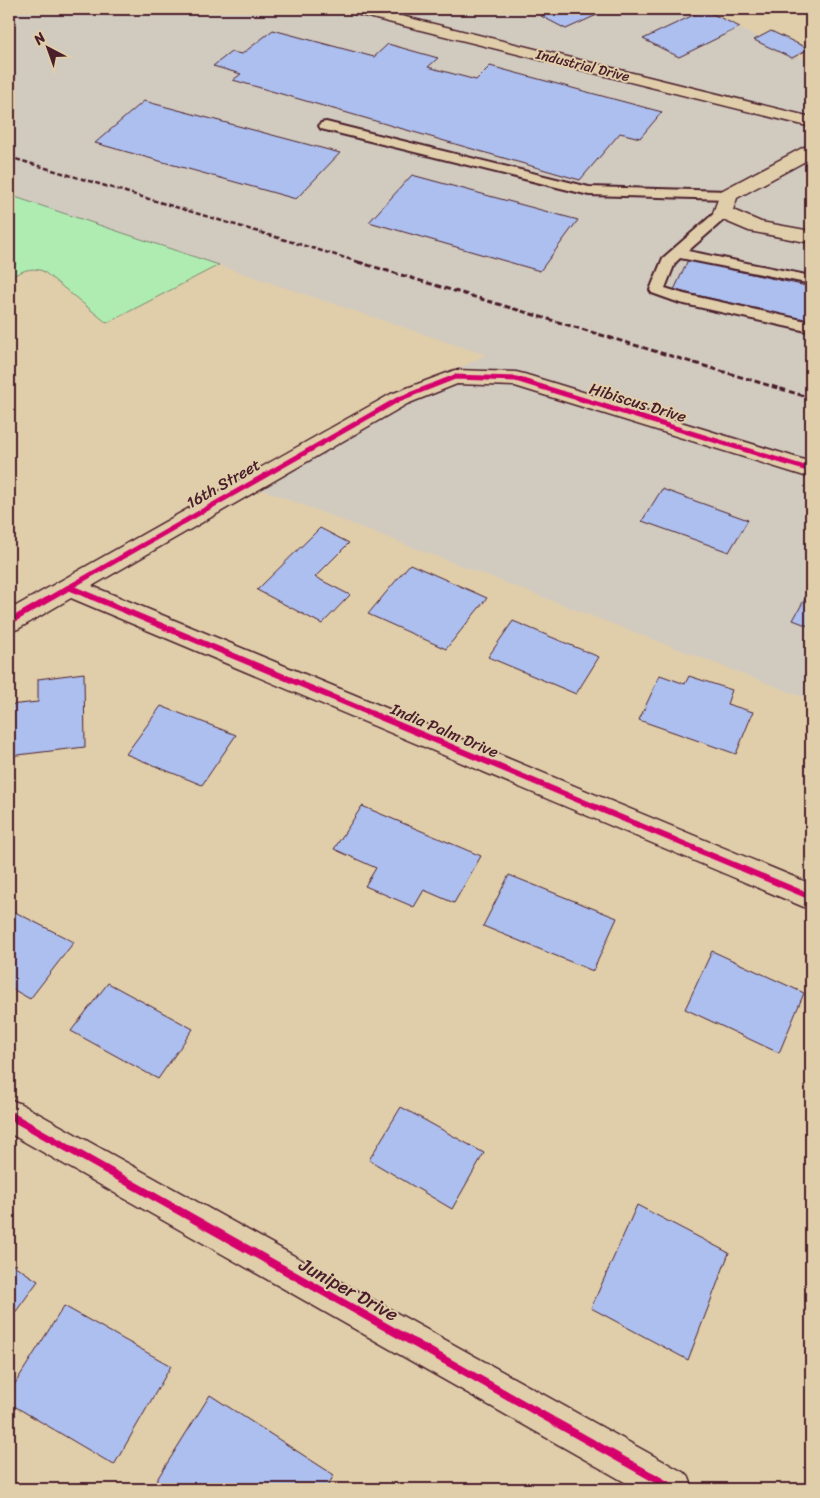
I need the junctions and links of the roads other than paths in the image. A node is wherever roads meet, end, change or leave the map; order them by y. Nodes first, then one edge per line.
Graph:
1 (354, 9) edge
2 (811, 122) edge
3 (326, 126) dead end
4 (811, 151) edge
5 (725, 204) junction
6 (811, 237) edge
7 (677, 252) junction
8 (811, 280) edge
9 (811, 327) edge
10 (455, 377) joint
11 (811, 470) edge
12 (69, 587) junction
13 (9, 622) edge
14 (811, 897) edge
15 (9, 1115) edge
16 (674, 1489) edge

1 - 2 street, Industrial Drive
3 - 5 lane
4 - 5 street
5 - 6 street
5 - 7 lane
7 - 8 lane
7 - 9 lane
10 - 11 street, Hibiscus Drive
10 - 12 street, 16th Street
12 - 13 street, 16th Street
12 - 14 street, India Palm Drive
15 - 16 street, Juniper Drive

